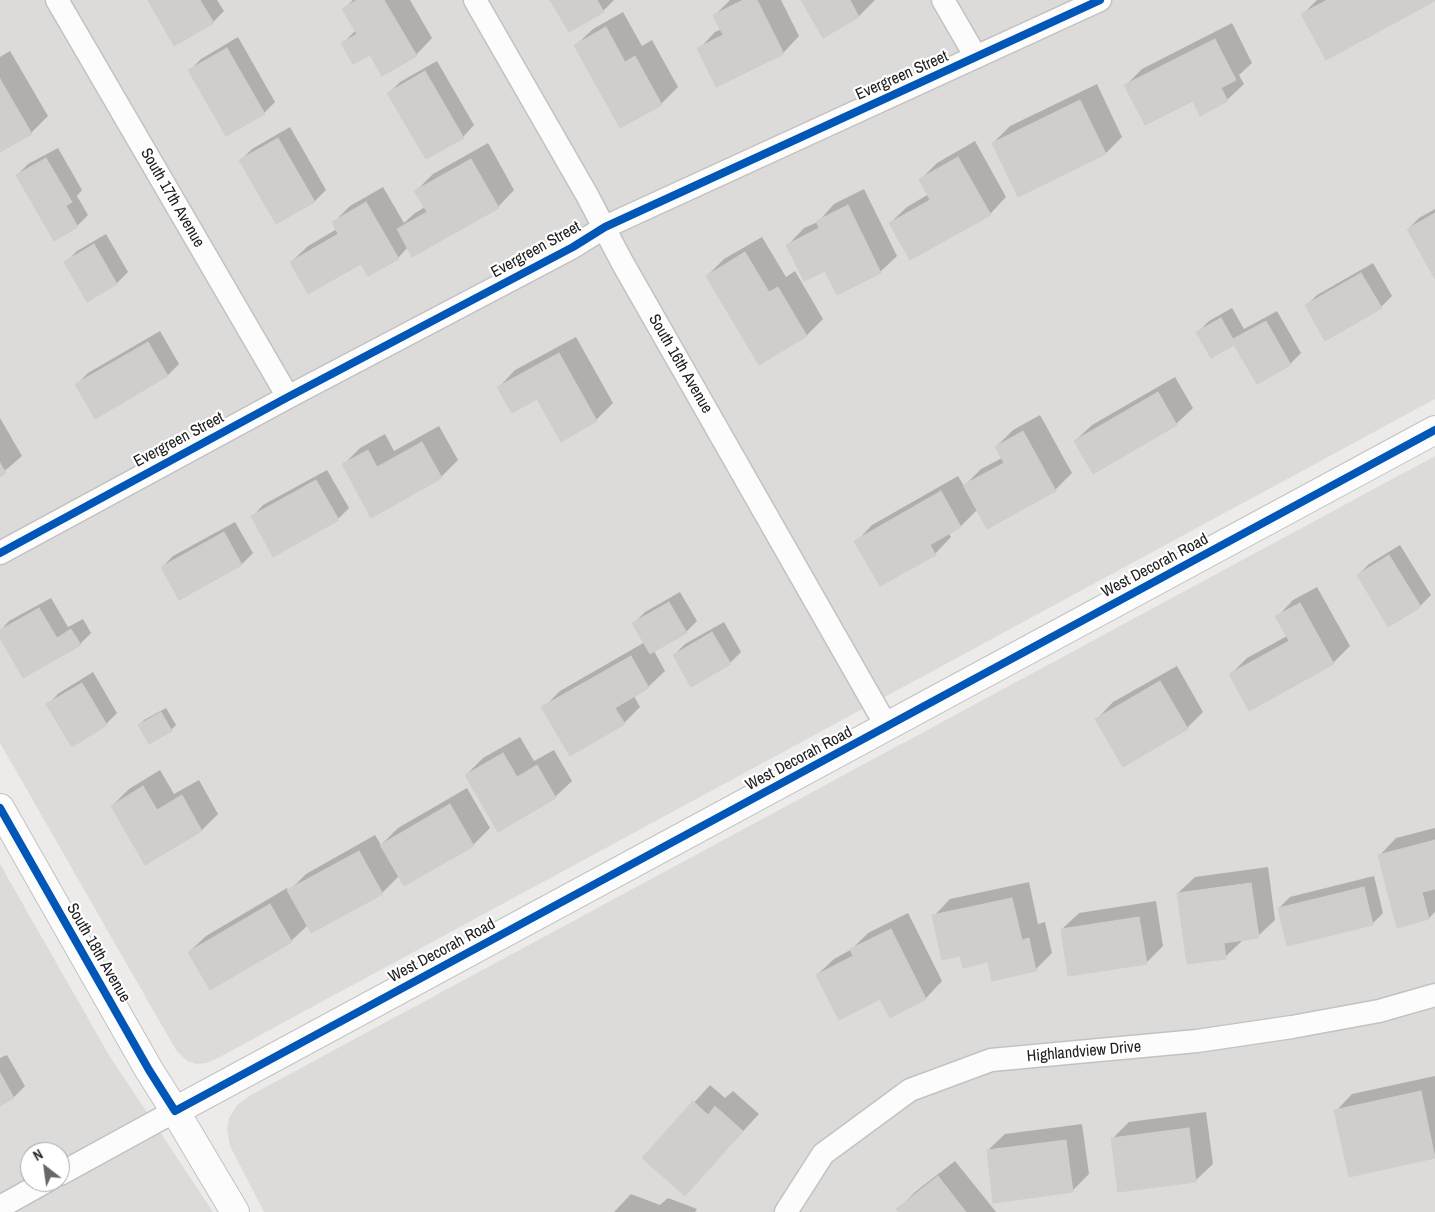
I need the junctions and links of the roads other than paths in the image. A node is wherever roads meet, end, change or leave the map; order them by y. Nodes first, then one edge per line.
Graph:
1 (57, 0) edge
2 (475, 0) edge
3 (943, 0) edge
4 (1100, 0) edge
5 (976, 57) junction
6 (605, 227) junction
7 (288, 397) junction
8 (1435, 430) edge
9 (0, 553) edge
10 (887, 726) junction
11 (0, 808) edge
12 (1435, 995) edge
13 (175, 1111) junction
14 (70, 1169) edge
15 (27, 1192) edge
16 (0, 1207) edge
17 (235, 1212) edge
18 (786, 1212) edge

1 - 7 street, South 17th Avenue
2 - 6 street, South 16th Avenue
3 - 5 street
4 - 5 street, Evergreen Street
5 - 6 street, Evergreen Street
6 - 7 street, Evergreen Street
6 - 10 street, South 16th Avenue
7 - 9 street, Evergreen Street
8 - 10 street, West Decorah Road
10 - 13 street, West Decorah Road
11 - 13 street, South 18th Avenue
12 - 18 street, Highlandview Drive
13 - 14 street, West Decorah Road
13 - 17 street, South 18th Avenue
15 - 16 street

